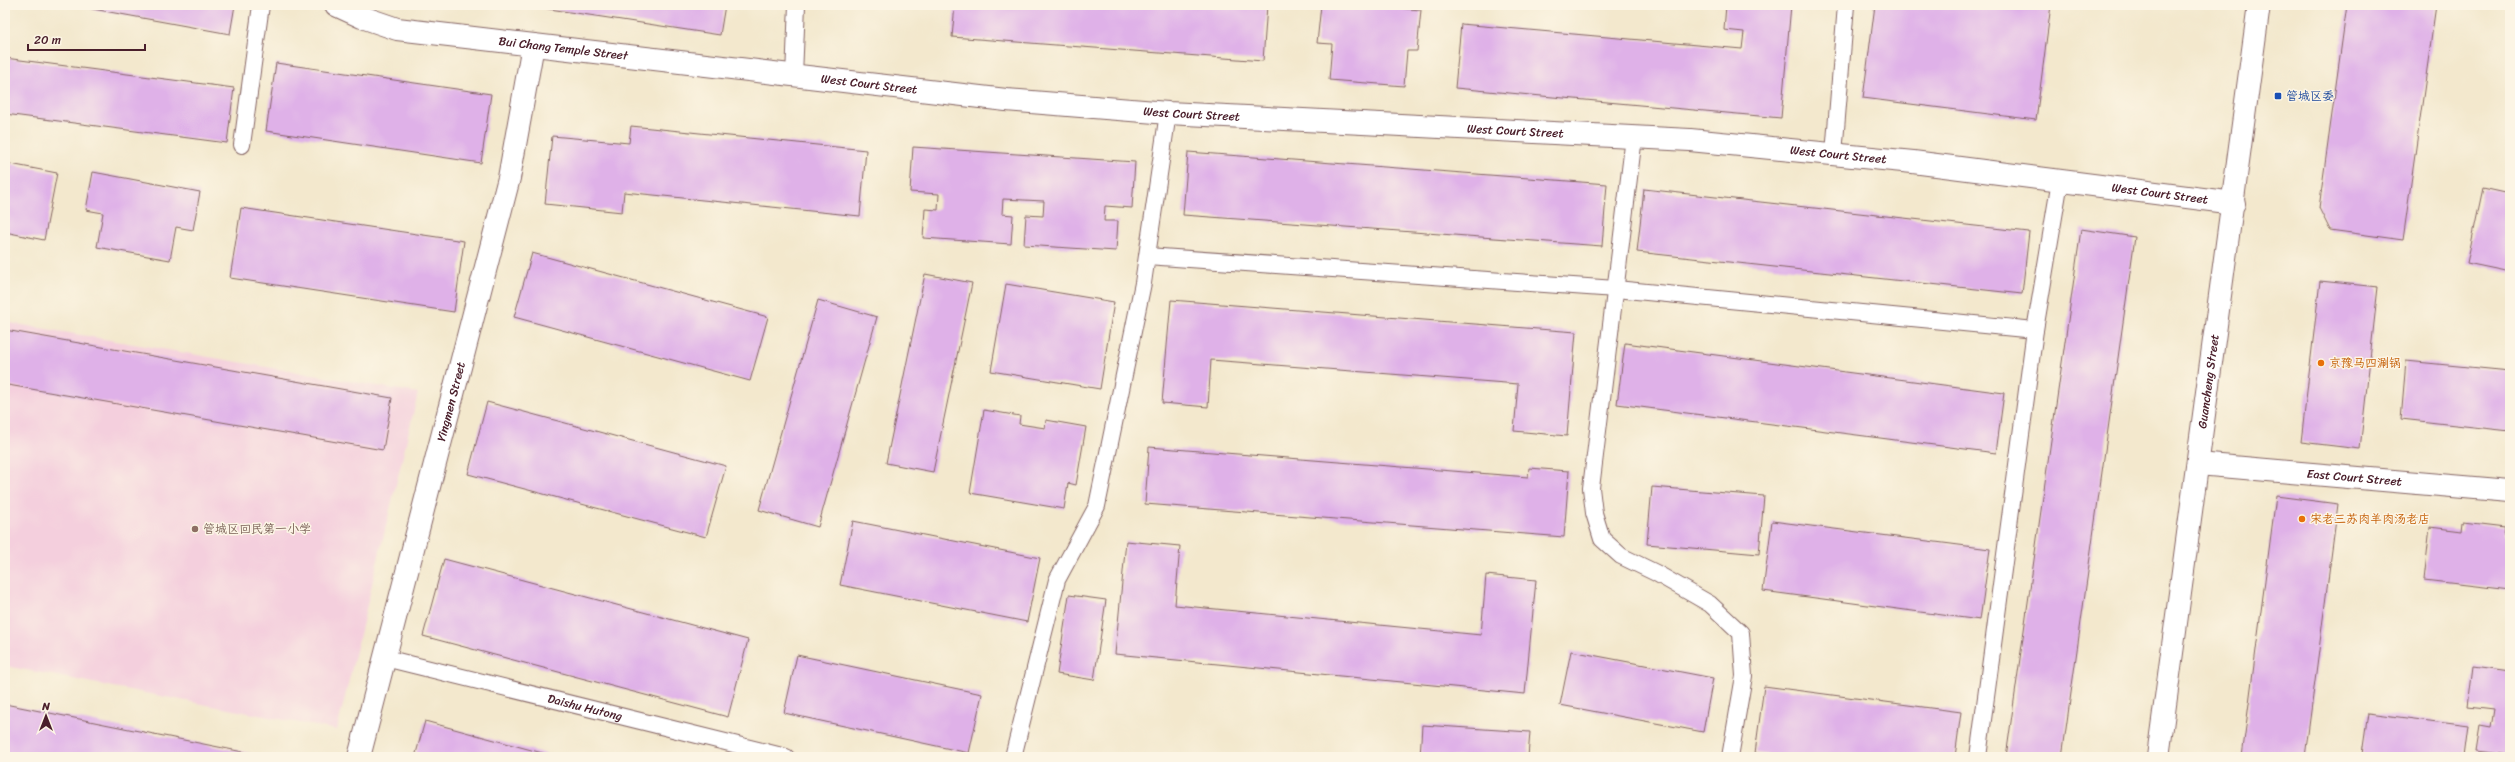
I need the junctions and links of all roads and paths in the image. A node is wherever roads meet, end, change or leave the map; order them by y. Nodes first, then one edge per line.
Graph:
1 (261, 5) edge
2 (336, 5) edge
3 (797, 5) edge
4 (1846, 5) edge
5 (2259, 5) edge
6 (533, 45) junction
7 (794, 75) junction
8 (1168, 113) junction
9 (1634, 137) junction
10 (242, 145) dead end
11 (1834, 154) junction
12 (2060, 181) junction
13 (2234, 203) junction
14 (1147, 256) junction
15 (1616, 288) junction
16 (2035, 330) junction
17 (2198, 464) junction
18 (2510, 491) edge
19 (385, 658) junction
20 (359, 757) edge
21 (786, 757) edge
22 (1013, 757) edge
23 (1730, 757) edge
24 (1978, 757) edge
25 (2158, 757) edge

1 - 10 lane
2 - 6 street, Bui Chang Temple Street
3 - 7 lane
4 - 11 lane
5 - 13 street, Guancheng Street
6 - 7 street, Bui Chang Temple Street
6 - 19 street, Yingmen Street
7 - 8 street, West Court Street
8 - 9 street, West Court Street
8 - 14 lane
9 - 11 street, West Court Street
9 - 15 lane
11 - 12 street, West Court Street
12 - 13 street, West Court Street
12 - 16 lane
13 - 17 street, Guancheng Street
14 - 15 lane
14 - 22 lane
15 - 16 lane
15 - 23 lane
16 - 24 lane
17 - 18 street, East Court Street
17 - 25 street, Guancheng Street
19 - 20 street, Yingmen Street
19 - 21 lane, Daishu Hutong

